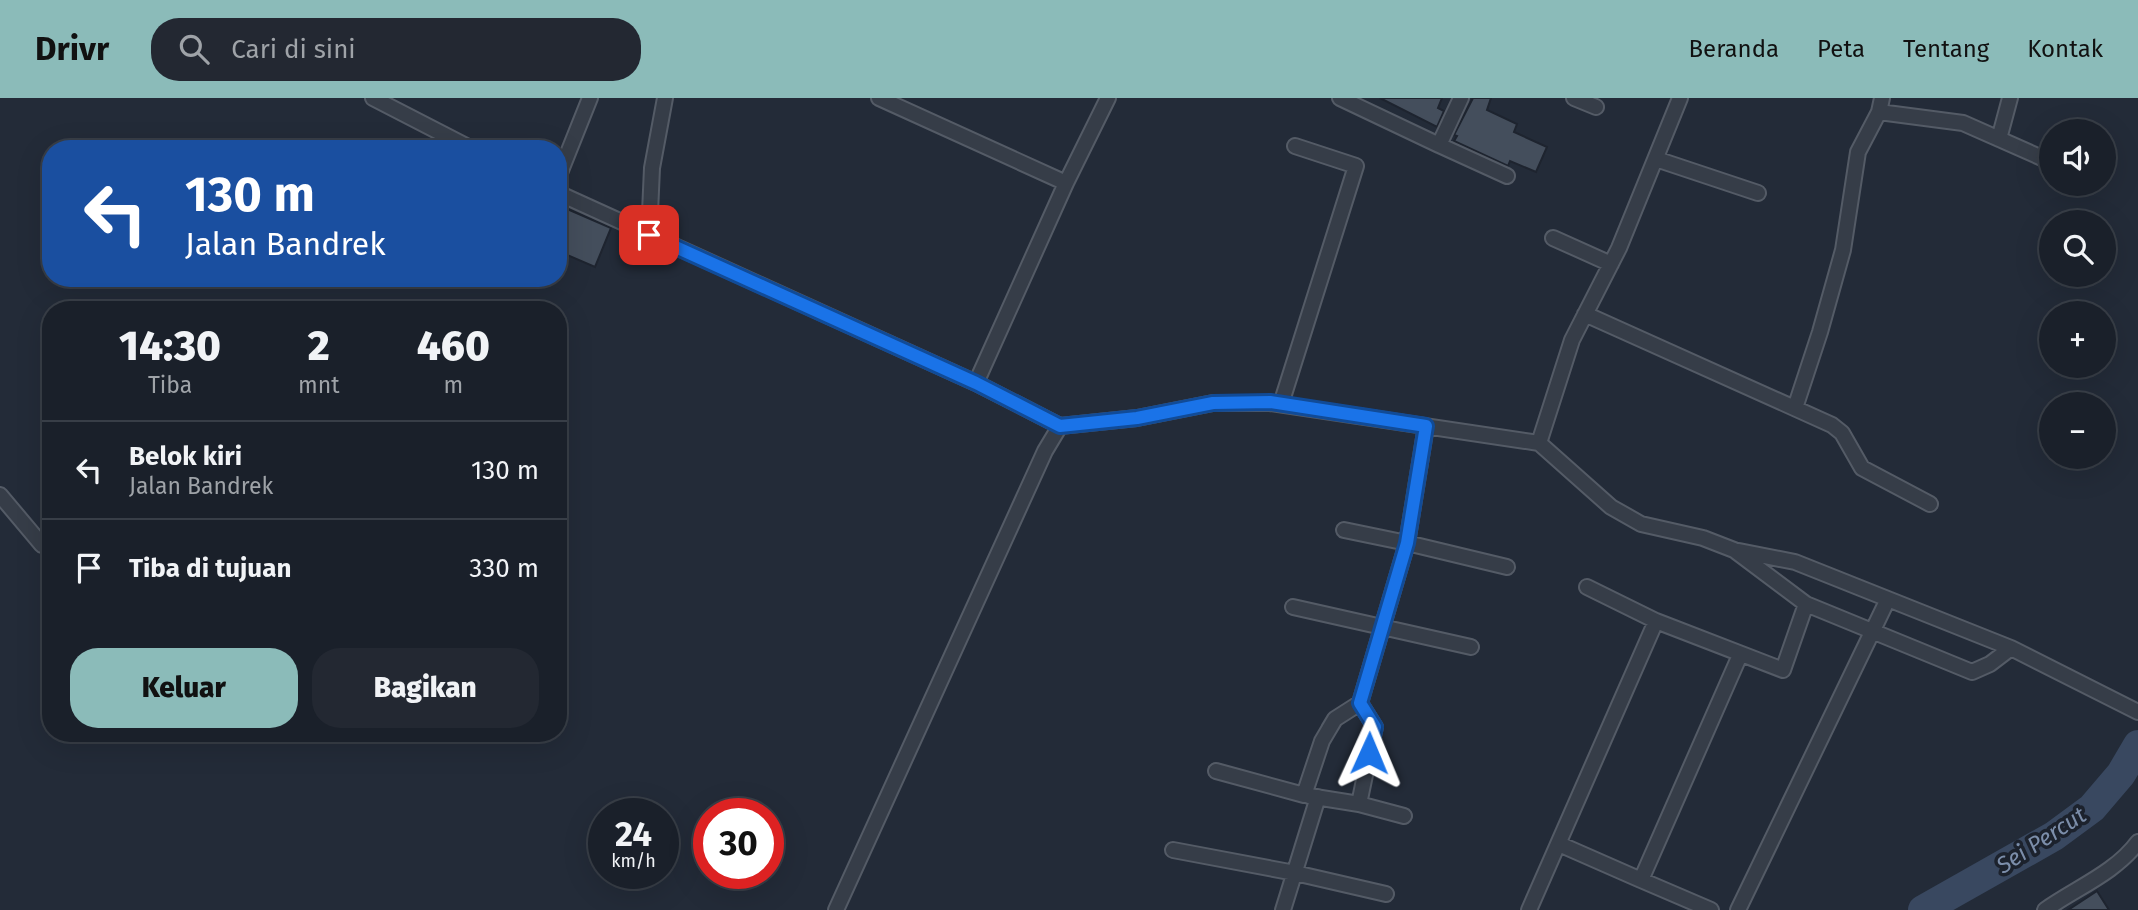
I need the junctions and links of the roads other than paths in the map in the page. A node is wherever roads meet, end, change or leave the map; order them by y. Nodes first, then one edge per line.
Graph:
1 (373, 98) edge
2 (590, 98) edge
3 (665, 98) edge
4 (879, 98) edge
5 (1108, 98) edge
6 (1340, 98) edge
7 (1461, 98) edge
8 (1574, 98) edge
9 (1680, 98) edge
10 (2010, 98) edge
11 (1363, 103) edge
12 (1880, 105) edge
13 (1596, 107) dead end
14 (1999, 139) junction
15 (455, 140) edge
16 (1439, 145) junction
17 (1295, 146) dead end
18 (567, 156) edge
19 (2039, 157) edge
20 (1656, 159) junction
21 (1507, 176) dead end
22 (1066, 183) junction
23 (1758, 193) dead end
24 (567, 197) edge
25 (649, 235) junction
26 (1553, 238) dead end
27 (1611, 264) junction
28 (1585, 314) junction
29 (976, 383) junction
30 (1281, 404) junction
31 (1795, 408) junction
32 (1060, 426) junction
33 (1426, 426) junction
34 (1539, 443) junction
35 (0, 495) edge
36 (1930, 504) dead end
37 (1344, 530) dead end
38 (1407, 543) junction
39 (42, 545) dead end
40 (1734, 550) junction
41 (1507, 567) dead end
42 (1587, 587) dead end
43 (1888, 599) junction
44 (1807, 604) junction
45 (1293, 607) dead end
46 (1656, 621) junction
47 (1381, 627) junction
48 (1871, 632) junction
49 (1471, 647) dead end
50 (2011, 648) junction
51 (1740, 655) junction
52 (1360, 703) junction
53 (2138, 712) edge
54 (1216, 771) dead end
55 (1311, 796) junction
56 (1359, 804) junction
57 (1404, 816) dead end
58 (2138, 842) edge
59 (1559, 844) junction
60 (1173, 850) dead end
61 (1295, 873) junction
62 (1641, 880) junction
63 (1386, 894) dead end
64 (836, 910) edge
65 (1283, 910) edge
66 (1529, 910) edge
67 (1711, 910) edge
68 (1738, 910) edge
69 (2045, 910) edge

1 - 15 street
2 - 18 street
3 - 25 street
4 - 22 street
5 - 22 street
6 - 11 street
7 - 16 street
8 - 13 street
9 - 20 street
10 - 14 street
11 - 16 street
12 - 14 street
12 - 31 street
14 - 19 street
16 - 21 street
17 - 30 street
20 - 23 street
20 - 27 street
22 - 29 street
24 - 25 street
25 - 29 street
26 - 27 street
27 - 28 street
28 - 31 street
28 - 34 street
29 - 32 street
30 - 32 street
30 - 33 street
31 - 36 street
32 - 64 street
33 - 34 street
33 - 38 street
34 - 40 street
35 - 39 street
37 - 38 street
38 - 41 street
38 - 47 street
40 - 43 street
40 - 44 street
42 - 46 street
43 - 48 street
43 - 50 street
44 - 48 street
44 - 51 street
45 - 47 street
46 - 51 street
46 - 59 street
47 - 49 street
47 - 52 street
48 - 50 street
48 - 68 street
50 - 53 street
51 - 62 street
52 - 55 street
52 - 56 street
54 - 55 street
55 - 56 street
55 - 61 street
56 - 57 street
58 - 69 street
59 - 62 street
59 - 66 street
60 - 61 street
61 - 63 street
61 - 65 street
62 - 67 street

